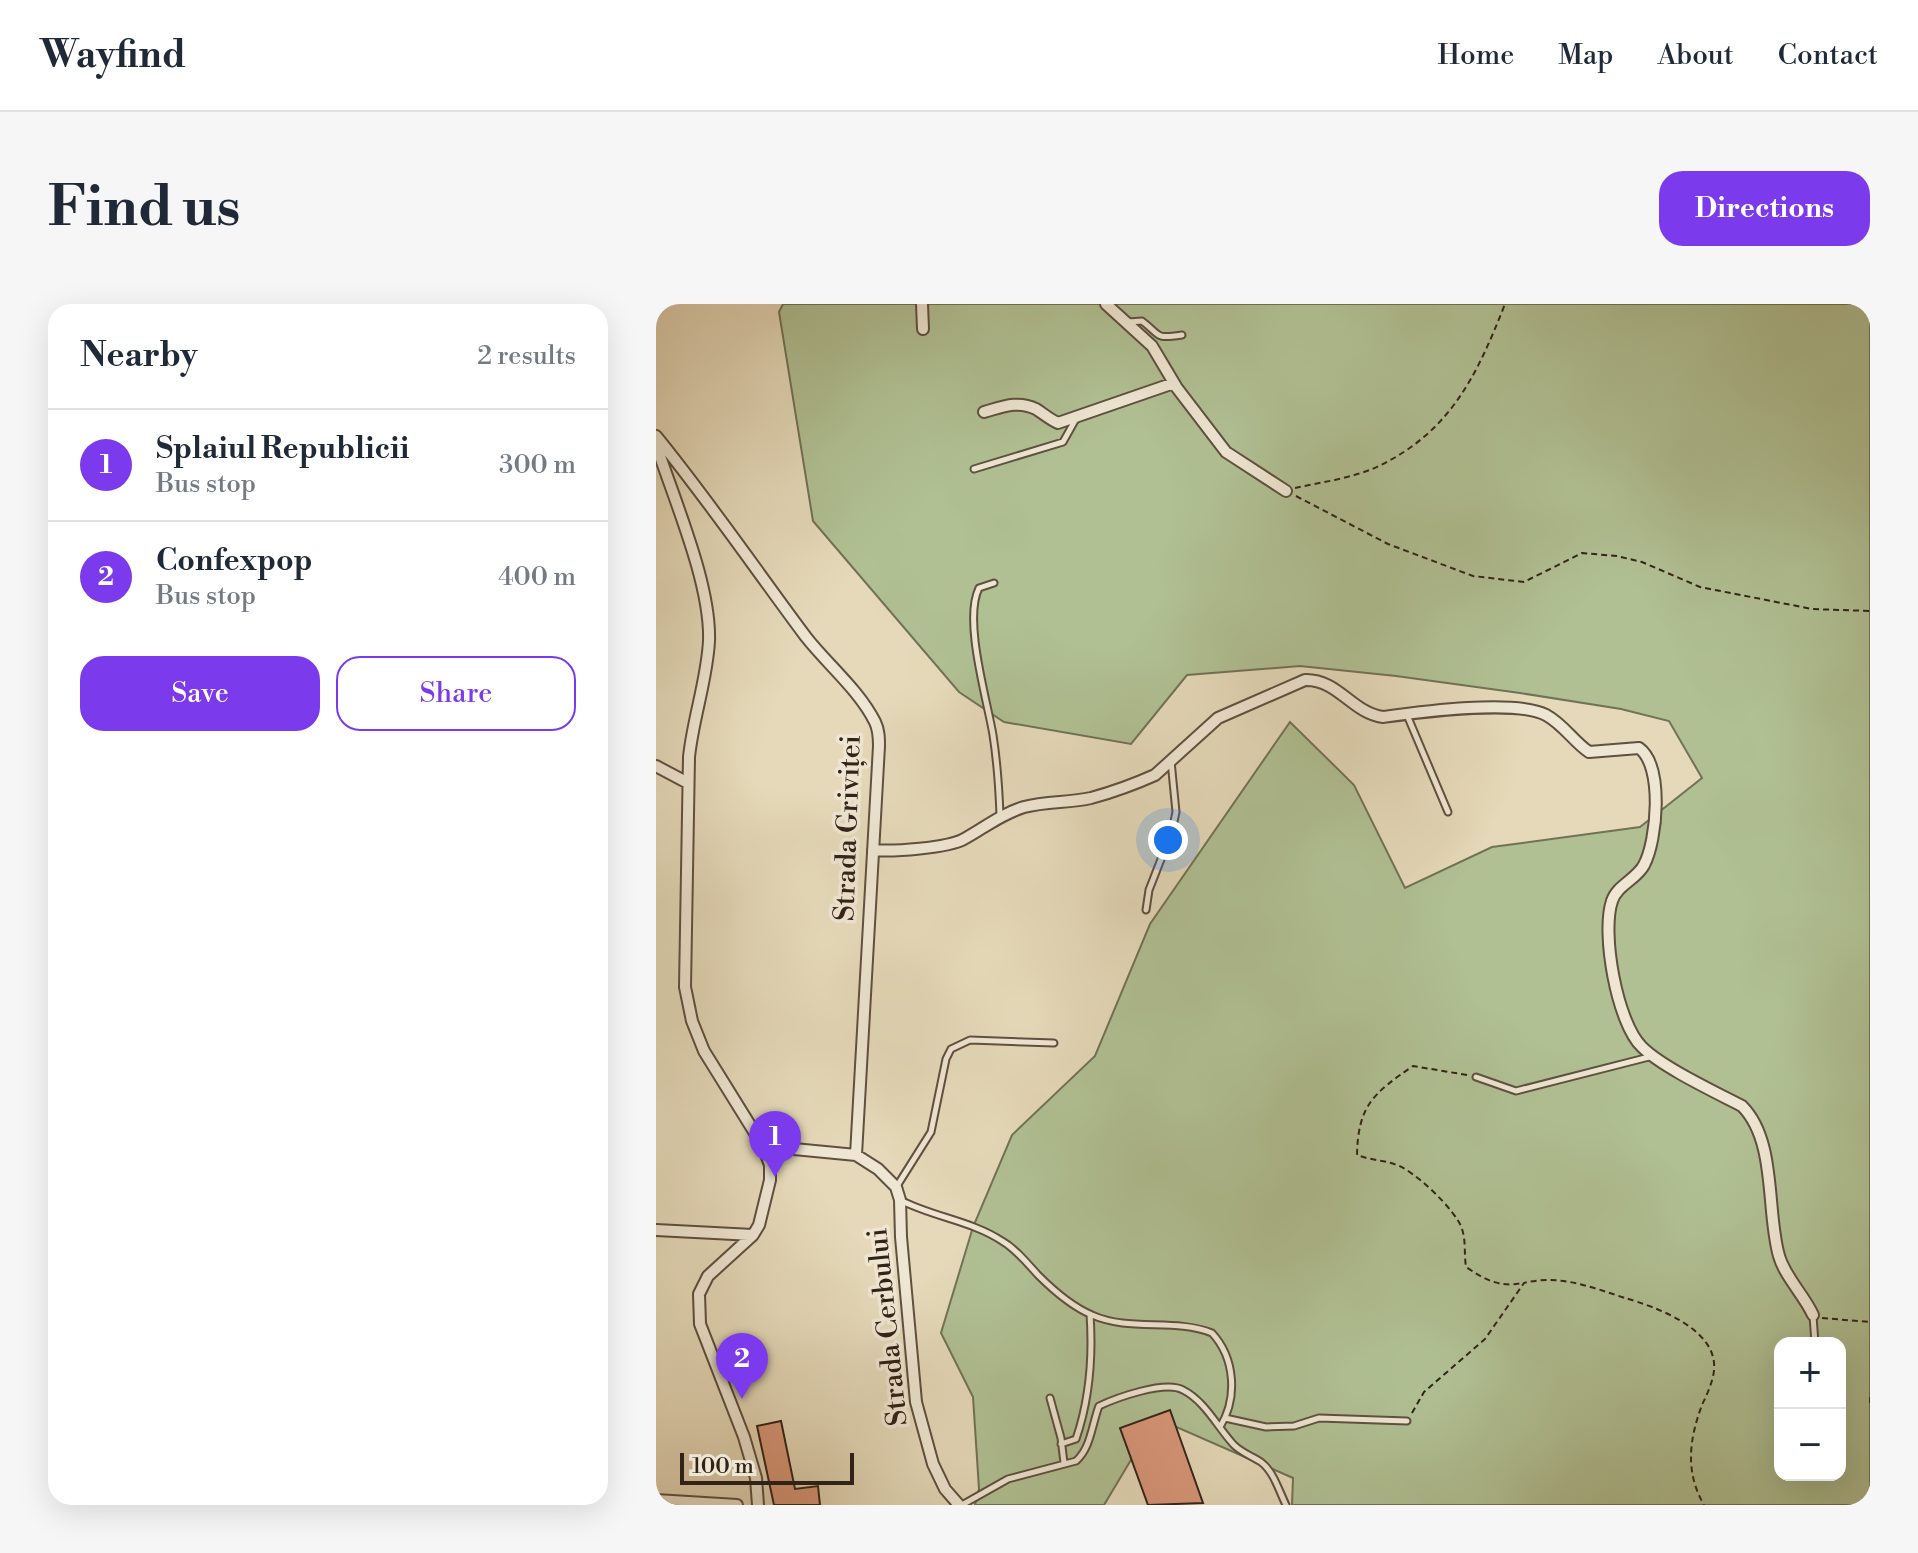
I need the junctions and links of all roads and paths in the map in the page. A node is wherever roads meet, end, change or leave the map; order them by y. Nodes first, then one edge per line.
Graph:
1 (922, 304) edge
2 (1106, 304) edge
3 (1505, 304) edge
4 (1127, 322) junction
5 (923, 329) dead end
6 (1182, 335) dead end
7 (1174, 383) junction
8 (984, 412) dead end
9 (1077, 416) junction
10 (656, 436) edge
11 (656, 444) edge
12 (974, 469) dead end
13 (1286, 491) junction
14 (994, 583) dead end
15 (1870, 611) edge
16 (1407, 714) junction
17 (1170, 760) junction
18 (656, 766) edge
19 (688, 783) junction
20 (1448, 812) dead end
21 (1000, 816) junction
22 (873, 850) junction
23 (1146, 910) dead end
24 (1054, 1043) dead end
25 (1654, 1056) junction
26 (1476, 1077) joint
27 (763, 1146) junction
28 (856, 1155) junction
29 (896, 1187) junction
30 (900, 1200) junction
31 (656, 1230) edge
32 (753, 1235) junction
33 (1524, 1283) junction
34 (1090, 1314) junction
35 (1813, 1315) junction
36 (1870, 1322) edge
37 (1815, 1337) edge
38 (1870, 1397) edge
39 (1050, 1398) dead end
40 (1870, 1406) edge
41 (1225, 1418) junction
42 (1407, 1421) joint
43 (1220, 1427) junction
44 (1061, 1444) junction
45 (1064, 1463) junction
46 (656, 1500) edge
47 (737, 1505) edge
48 (758, 1505) edge
49 (960, 1505) edge
50 (1286, 1505) edge
51 (1704, 1505) edge

1 - 5 street
2 - 4 street
3 - 13 path
4 - 6 lane
4 - 7 street
7 - 9 street
7 - 13 street
8 - 9 street
9 - 12 lane
10 - 22 street, Strada Griviței
11 - 19 street
13 - 15 path
14 - 21 lane
16 - 17 street
16 - 20 lane
16 - 25 street
17 - 21 street
17 - 23 lane
18 - 19 street
19 - 27 street
21 - 22 street
22 - 28 street, Strada Griviței
24 - 29 lane
25 - 26 lane
25 - 35 street
26 - 33 path
27 - 28 street
27 - 32 street
28 - 29 street, Strada Cerbului
29 - 30 street, Strada Cerbului
30 - 34 lane
30 - 49 street, Strada Cerbului
31 - 32 street
32 - 48 street
33 - 42 path
33 - 51 path
34 - 41 lane
34 - 44 lane
35 - 36 path
35 - 37 lane
38 - 40 path
39 - 44 lane
41 - 42 lane
41 - 43 lane
43 - 45 lane
43 - 50 lane
44 - 45 lane
45 - 49 lane
46 - 47 street

